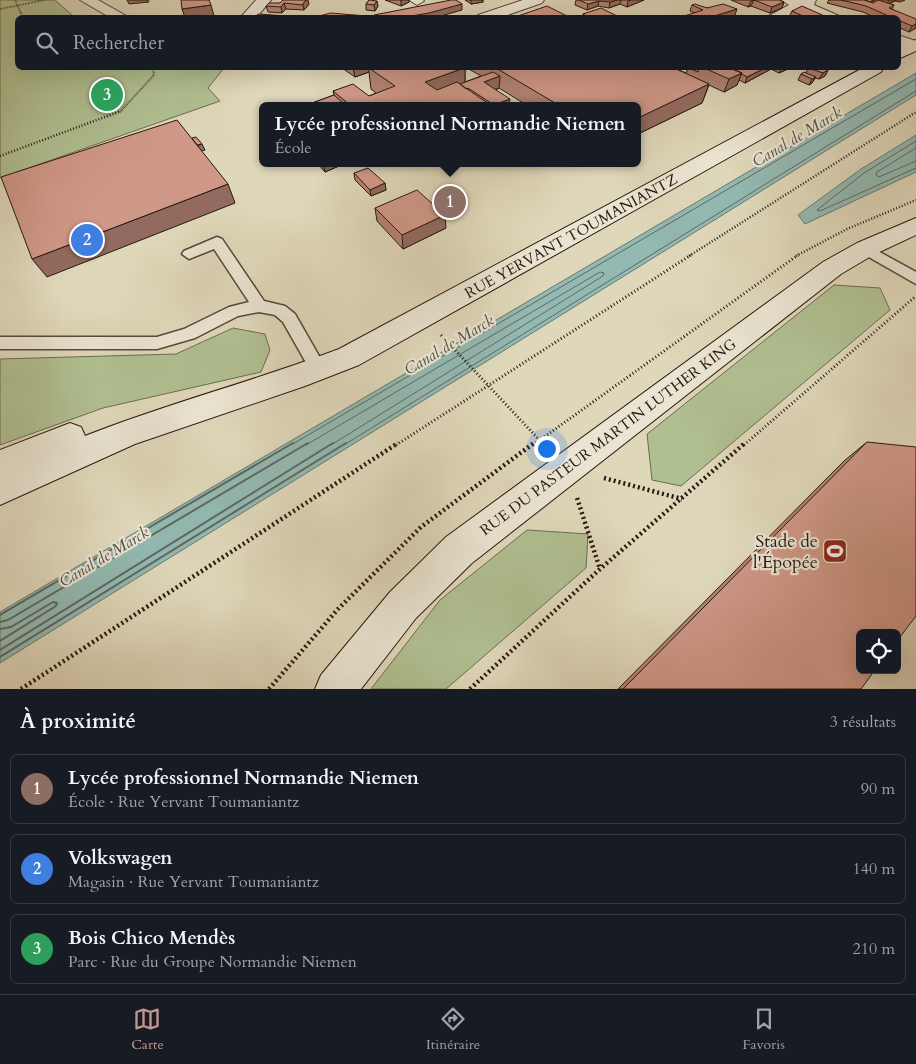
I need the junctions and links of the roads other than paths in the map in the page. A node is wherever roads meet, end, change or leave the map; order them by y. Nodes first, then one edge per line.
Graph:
1 (264, 0) edge
2 (80, 2) edge
3 (542, 2) edge
4 (800, 2) edge
5 (509, 10) edge
6 (94, 15) edge
7 (115, 15) edge
8 (250, 15) edge
9 (493, 15) edge
10 (777, 15) edge
11 (830, 15) edge
12 (901, 41) edge
13 (915, 45) edge
14 (901, 52) edge
15 (871, 70) edge
16 (916, 226) edge
17 (865, 249) junction
18 (189, 254) dead end
19 (916, 279) edge
20 (259, 306) junction
21 (0, 343) edge
22 (319, 370) junction
23 (260, 389) junction
24 (0, 465) edge
25 (0, 489) edge
26 (335, 689) edge

1 - 8 street
2 - 6 street
2 - 7 street
3 - 5 street
4 - 10 street
4 - 11 street
5 - 9 street
12 - 13 street
13 - 14 street
15 - 22 street, RUE YERVANT TOUMANIANTZ
16 - 17 street, RUE DU PASTEUR MARTIN LUTHER KING
17 - 19 lane
17 - 26 street, RUE DU PASTEUR MARTIN LUTHER KING
18 - 20 lane
20 - 21 lane
20 - 22 lane
22 - 23 street, RUE YERVANT TOUMANIANTZ
23 - 24 street, RUE YERVANT TOUMANIANTZ
23 - 25 street, RUE YERVANT TOUMANIANTZ

